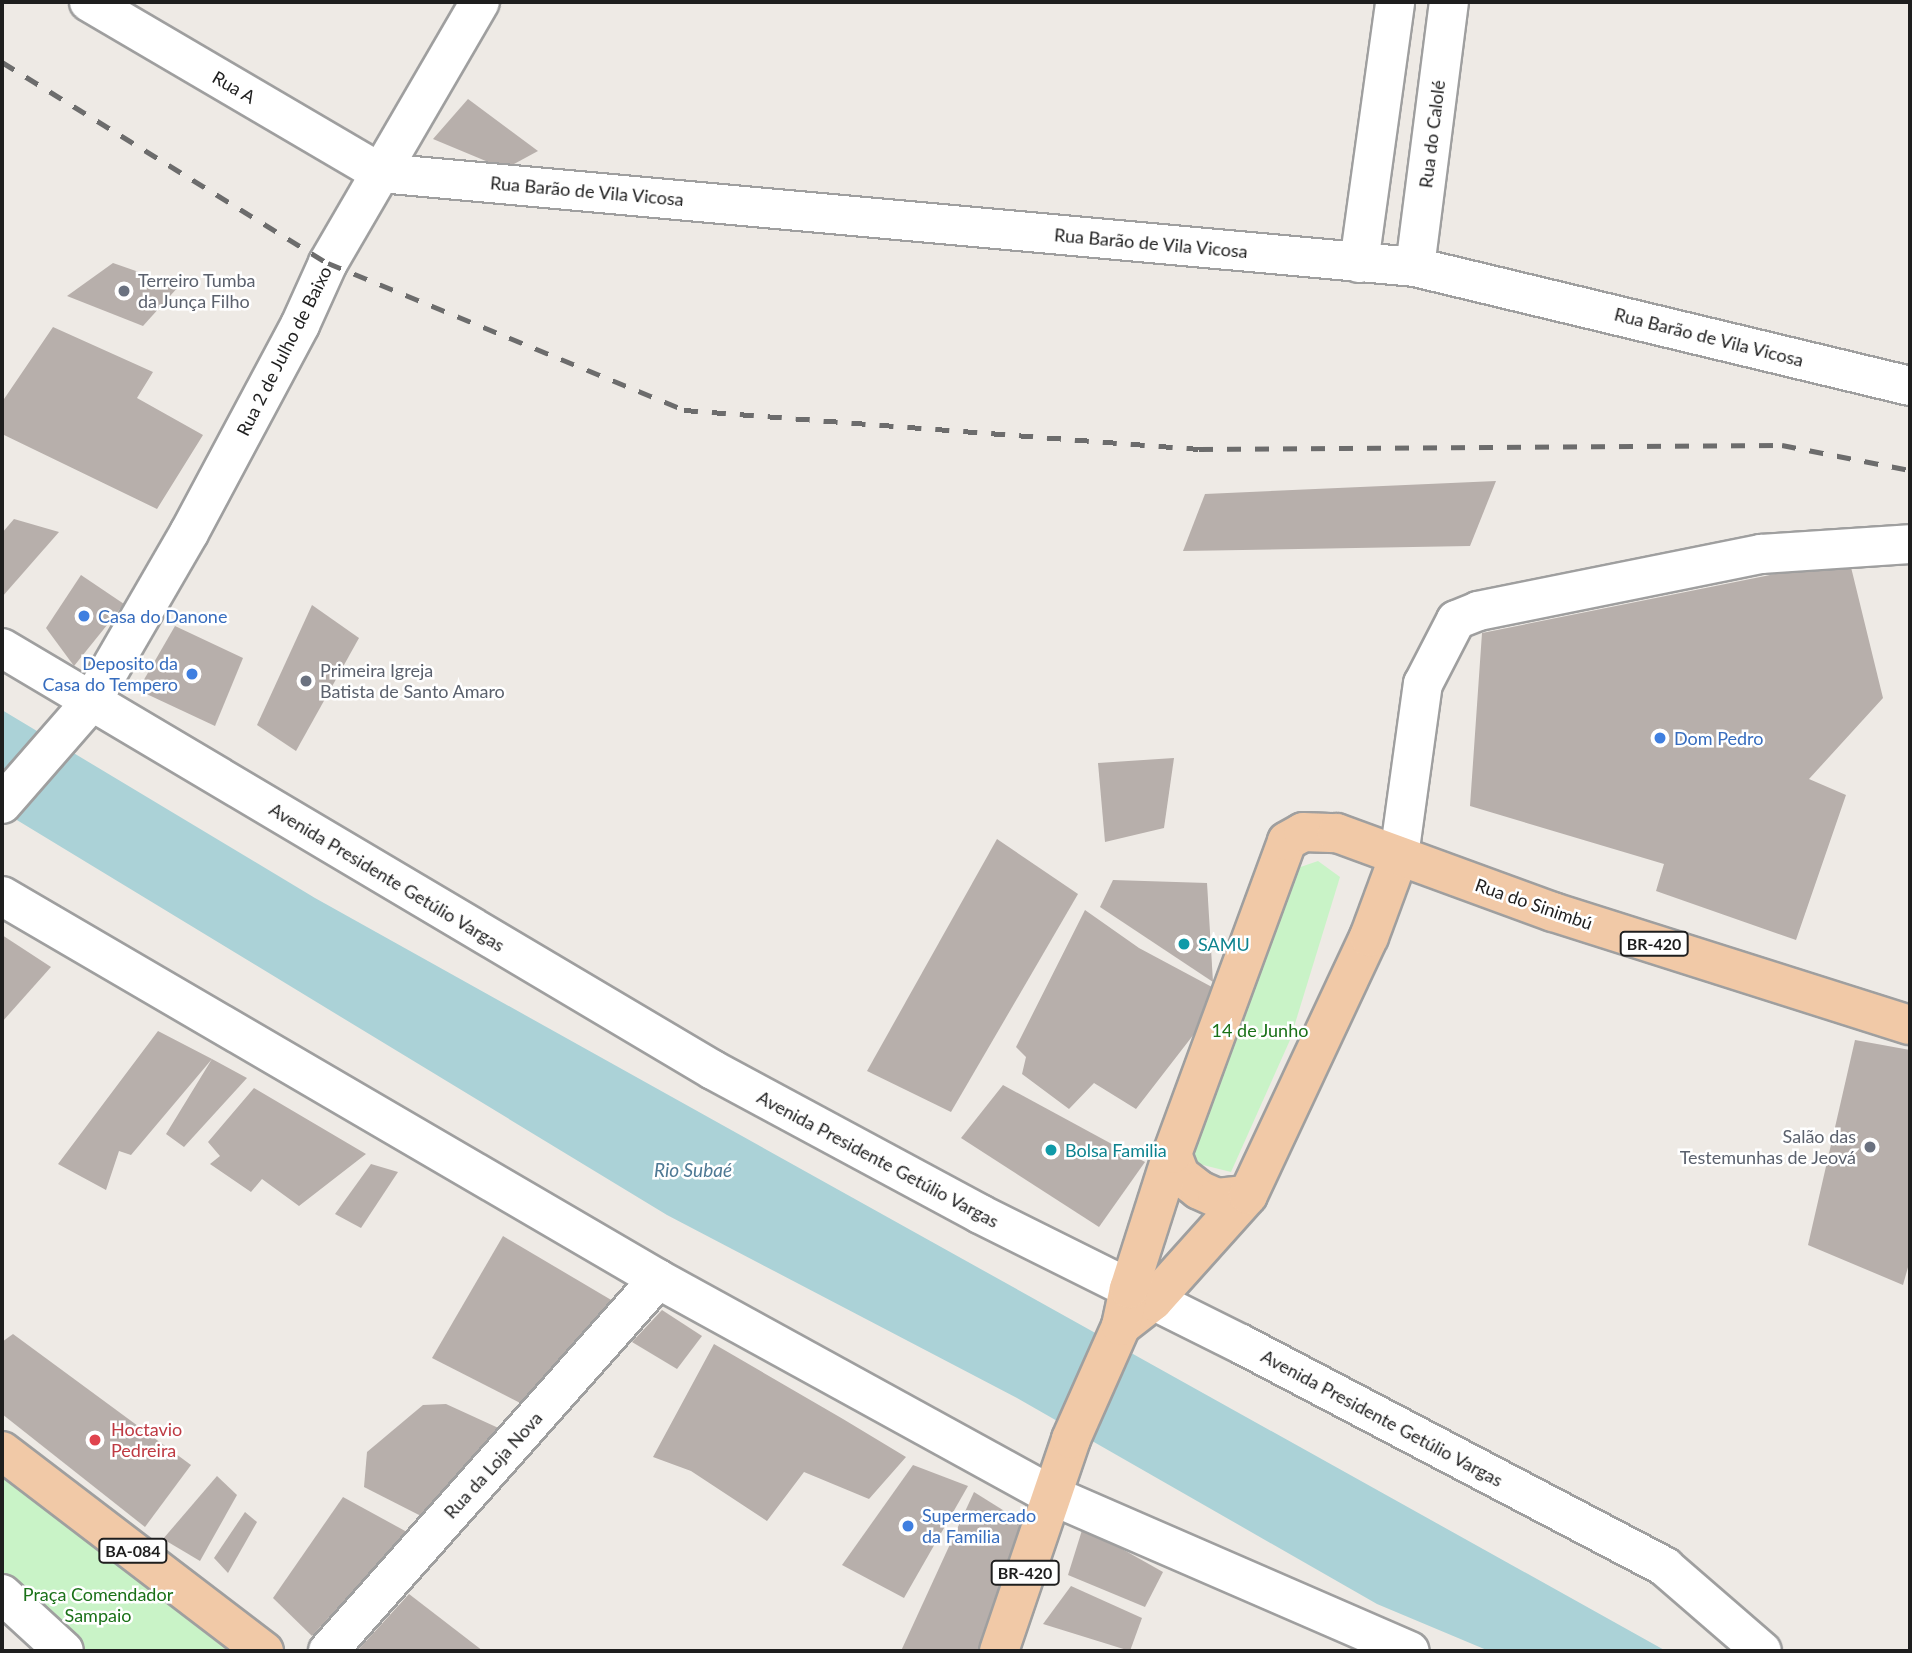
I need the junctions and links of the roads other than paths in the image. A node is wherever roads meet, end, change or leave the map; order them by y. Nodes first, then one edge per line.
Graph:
1 (89, 2) edge
2 (480, 2) edge
3 (1395, 2) edge
4 (1449, 2) edge
5 (380, 173) junction
6 (1359, 263) junction
7 (1415, 267) junction
8 (1910, 386) edge
9 (1910, 544) edge
10 (2, 648) edge
11 (79, 715) junction
12 (2, 804) edge
13 (1399, 856) junction
14 (2, 896) edge
15 (1910, 1026) edge
16 (1172, 1154) junction
17 (1248, 1195) junction
18 (658, 1279) junction
19 (1141, 1295) junction
20 (2, 1451) edge
21 (1051, 1496) junction
22 (2, 1594) edge
23 (64, 1651) edge
24 (264, 1651) edge
25 (328, 1651) edge
26 (999, 1651) edge
27 (1410, 1651) edge
28 (1762, 1651) edge

1 - 5 street, Rua A
2 - 5 street, Rua 2 de Julho de Baixo
3 - 6 street
4 - 7 street, Rua do Calolé
5 - 6 street, Rua Barão de Vila Vicosa
5 - 11 street, Rua 2 de Julho de Baixo
6 - 7 street, Rua Barão de Vila Vicosa
7 - 8 street, Rua Barão de Vila Vicosa
9 - 13 street
10 - 11 street, Avenida Presidente Getúlio Vargas
11 - 12 street, Rua 2 de Julho de Baixo
11 - 19 street, Avenida Presidente Getúlio Vargas
13 - 15 main road, Rua do Sinimbú / BR-420
13 - 16 main road, BR-420
13 - 17 main road, BR-420
14 - 18 street
16 - 17 main road
16 - 19 main road, BR-420
17 - 19 main road, BR-420
18 - 21 street
18 - 25 street, Rua da Loja Nova
19 - 21 main road, BR-420
19 - 28 street, Avenida Presidente Getúlio Vargas
20 - 24 main road, BA-084
21 - 26 main road, BR-420
21 - 27 street
22 - 23 street

